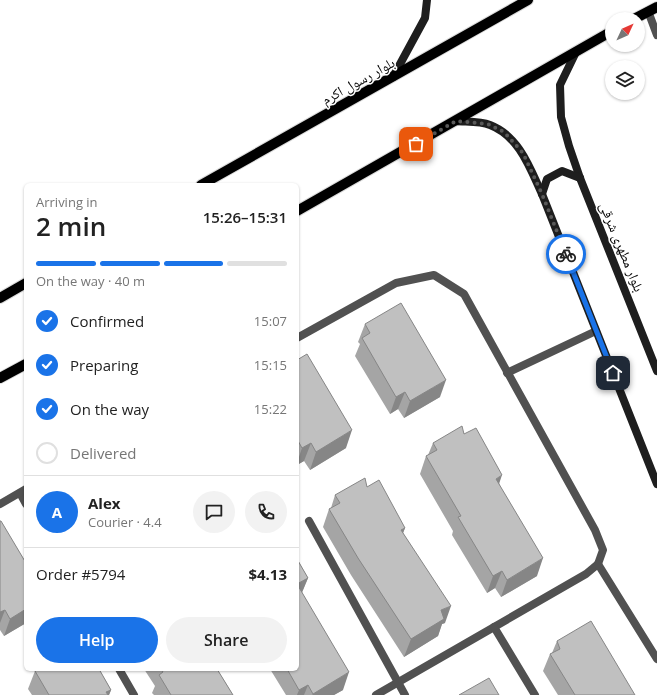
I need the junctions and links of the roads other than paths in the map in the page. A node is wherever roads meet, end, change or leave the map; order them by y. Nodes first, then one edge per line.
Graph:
1 (427, 0) edge
2 (528, 0) edge
3 (652, 9) edge
4 (605, 35) edge
5 (657, 35) edge
6 (576, 52) junction
7 (393, 78) junction
8 (456, 121) junction
9 (580, 178) junction
10 (205, 183) edge
11 (542, 194) junction
12 (299, 210) edge
13 (24, 284) edge
14 (0, 298) edge
15 (596, 331) junction
16 (299, 337) edge
17 (24, 365) edge
18 (657, 371) edge
19 (507, 373) junction
20 (0, 378) edge
21 (657, 484) edge
22 (23, 491) edge
23 (0, 504) edge
24 (309, 521) dead end
25 (598, 564) junction
26 (494, 627) junction
27 (657, 659) edge
28 (120, 671) edge
29 (398, 683) junction
30 (134, 695) edge
31 (376, 695) edge
32 (405, 695) edge
33 (535, 695) edge

1 - 7 main road
2 - 7 main road, بلوار رسول اکرم
3 - 5 street
4 - 6 main road
6 - 8 main road
6 - 9 main road, بلوار مطهری شرقی
7 - 10 main road, بلوار رسول اکرم
8 - 11 main road
8 - 12 main road
9 - 11 main road
9 - 18 main road, بلوار مطهری شرقی
11 - 15 main road
13 - 14 main road
15 - 19 street
15 - 21 main road
16 - 19 street
17 - 20 main road
19 - 25 street
22 - 23 street
24 - 29 street
25 - 26 street
25 - 27 street
26 - 29 street
26 - 33 street
28 - 30 street
29 - 31 street
29 - 32 street

